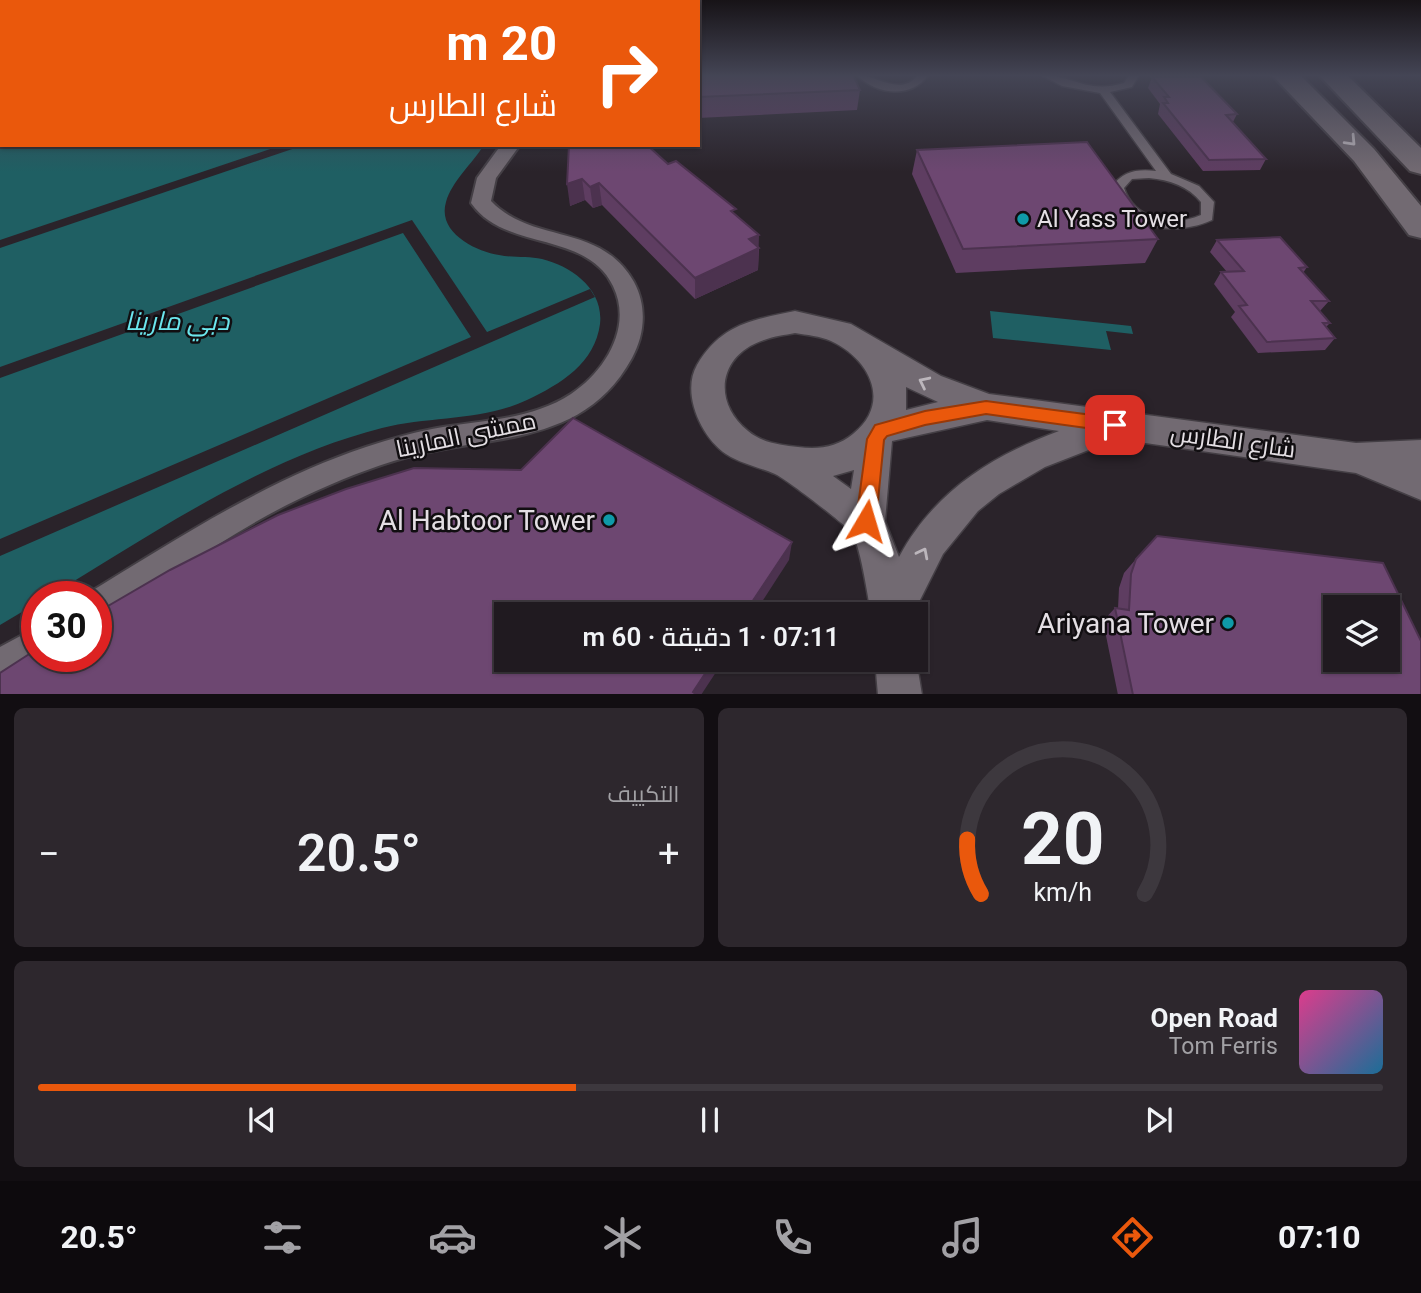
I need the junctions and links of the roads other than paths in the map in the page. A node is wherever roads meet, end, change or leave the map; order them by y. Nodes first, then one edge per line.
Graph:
1 (1116, 107) edge
2 (1315, 107) edge
3 (1364, 107) edge
4 (509, 147) edge
5 (1421, 165) edge
6 (1166, 176) junction
7 (1421, 228) edge
8 (867, 349) junction
9 (986, 407) junction
10 (1115, 425) junction
11 (878, 434) junction
12 (1421, 455) edge
13 (1356, 458) junction
14 (788, 463) junction
15 (1421, 484) edge
16 (866, 521) junction
17 (112, 596) edge
18 (889, 602) edge
19 (898, 602) edge
20 (21, 653) edge
21 (0, 666) edge
22 (898, 672) edge
23 (900, 694) edge

1 - 6 lane
2 -> 7 main road
3 - 5 main road
4 - 17 street, ممشى المارينا
6 - 6 lane
9 -> 8 street, شارع الطارس
8 - 11 street
8 - 14 street
9 - 10 street, شارع الطارس
9 - 11 street, شارع الطارس
10 - 13 street, شارع الطارس
19 -> 10 street
11 - 14 street
11 - 16 street
12 - 13 street, شارع الطارس
13 - 15 street, شارع الطارس
14 - 16 street
16 - 18 street
20 - 21 street
22 - 23 street

